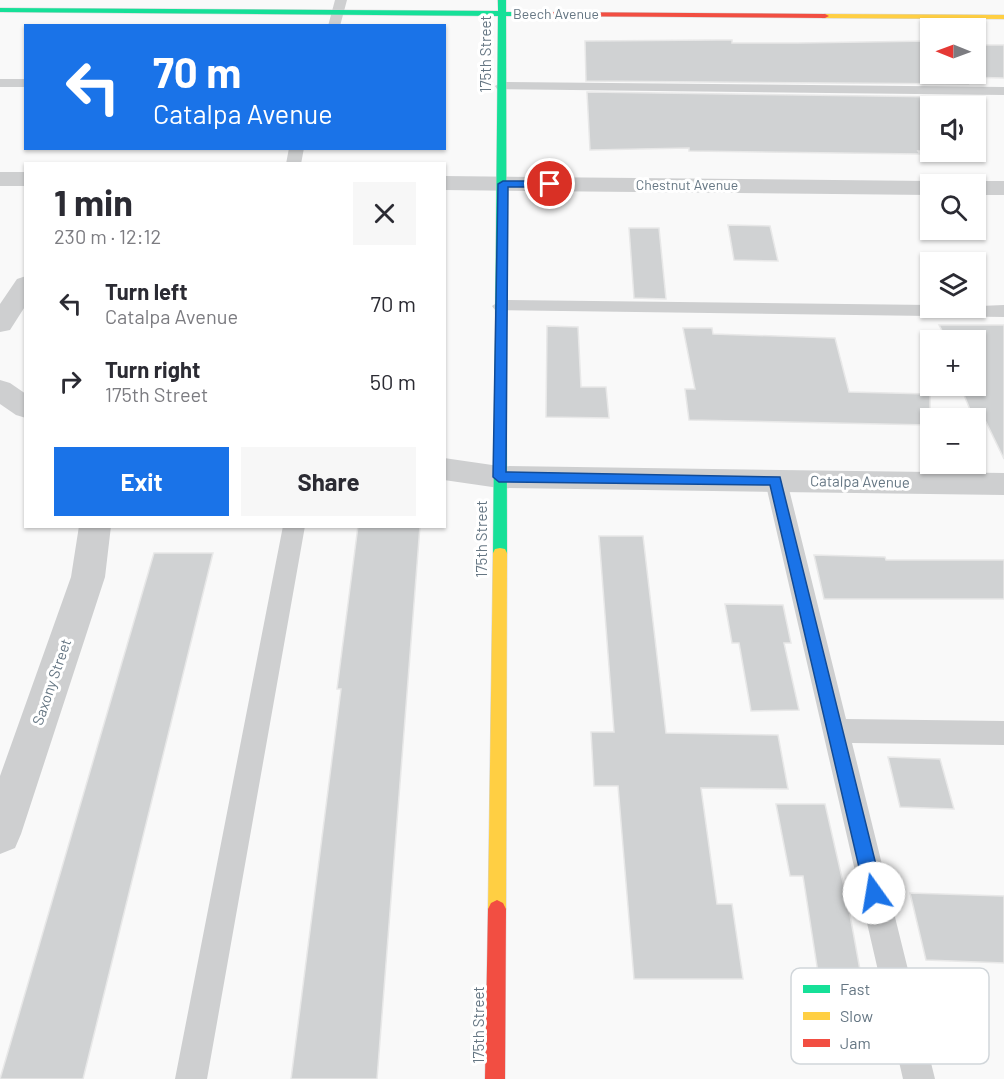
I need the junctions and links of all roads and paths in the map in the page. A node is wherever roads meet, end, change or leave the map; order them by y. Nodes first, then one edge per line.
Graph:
1 (502, 7) edge
2 (0, 10) edge
3 (338, 13) edge
4 (1004, 17) edge
5 (0, 83) edge
6 (24, 83) edge
7 (502, 86) junction
8 (1004, 91) edge
9 (0, 179) edge
10 (24, 179) edge
11 (446, 183) edge
12 (503, 184) junction
13 (920, 188) edge
14 (986, 188) edge
15 (1004, 188) edge
16 (24, 287) edge
17 (501, 306) junction
18 (1004, 311) edge
19 (0, 324) edge
20 (0, 390) edge
21 (24, 407) edge
22 (446, 469) edge
23 (499, 477) junction
24 (776, 481) junction
25 (1004, 484) edge
26 (95, 528) edge
27 (294, 528) edge
28 (835, 731) junction
29 (1004, 733) edge
30 (0, 834) edge
31 (892, 968) edge
32 (915, 1064) edge
33 (191, 1079) edge
34 (495, 1079) edge
35 (919, 1079) edge

1 - 3 street, Beech Avenue
1 - 4 street, Beech Avenue
1 - 7 street, 175th Street
2 - 3 street, Beech Avenue
5 - 6 lane
7 - 8 lane
7 - 12 street, 175th Street
9 - 10 street
11 - 12 street, Chestnut Avenue
12 - 13 street, Chestnut Avenue
12 - 17 street, 175th Street
14 - 15 street
16 - 19 street
17 - 18 lane
17 - 23 street, 175th Street
20 - 21 street
22 - 23 street, Catalpa Avenue
23 - 24 street, Catalpa Avenue
23 - 34 street, 175th Street
24 - 25 street, Catalpa Avenue
24 - 28 lane
26 - 30 street, Saxony Street
27 - 33 lane
28 - 29 lane
28 - 31 lane
32 - 35 lane

